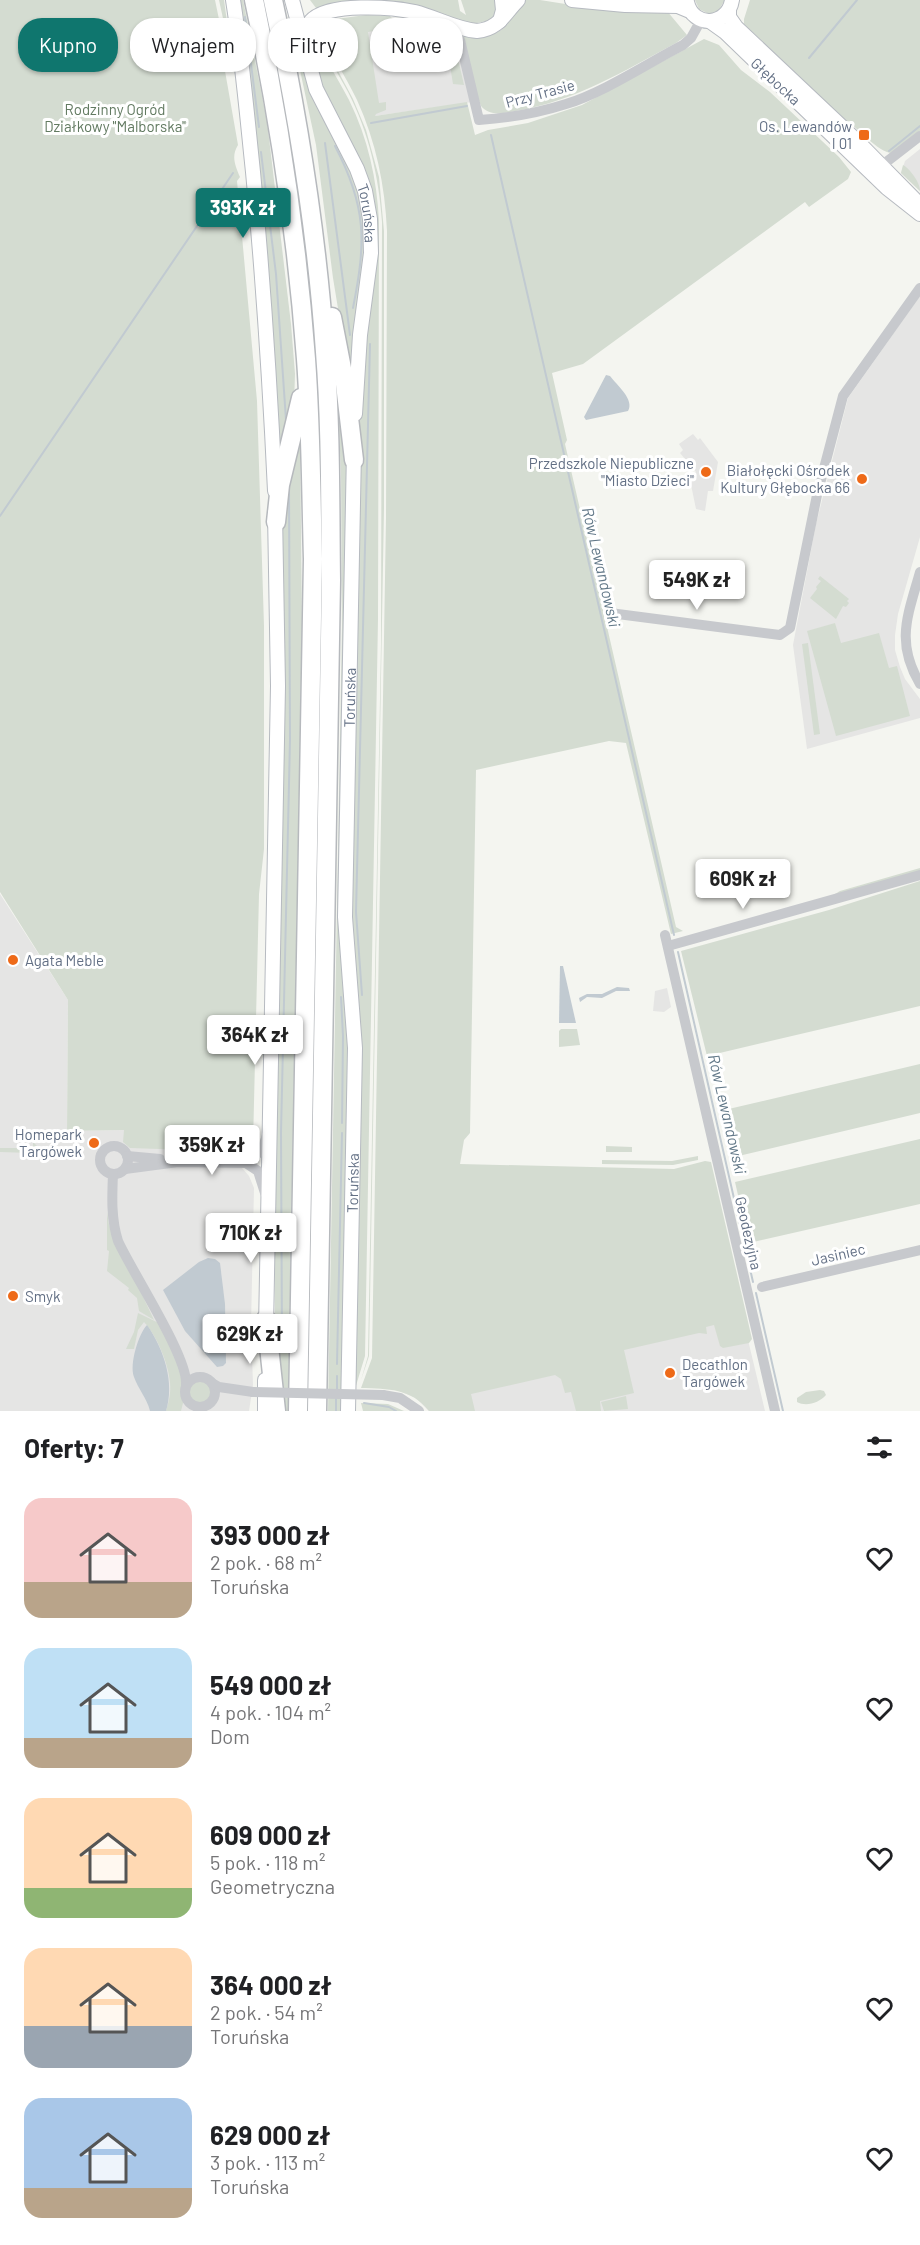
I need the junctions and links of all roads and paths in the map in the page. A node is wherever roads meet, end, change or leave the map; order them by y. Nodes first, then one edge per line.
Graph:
1 (233, 0) edge
2 (254, 0) edge
3 (273, 0) edge
4 (293, 0) edge
5 (502, 0) edge
6 (518, 0) edge
7 (572, 0) edge
8 (730, 5) edge
9 (323, 13) junction
10 (697, 13) edge
11 (297, 18) edge
12 (314, 18) edge
13 (499, 23) junction
14 (463, 53) edge
15 (312, 72) edge
16 (920, 136) edge
17 (875, 167) junction
18 (920, 204) edge
19 (920, 214) edge
20 (316, 259) junction
21 (920, 288) edge
22 (306, 360) junction
23 (354, 460) junction
24 (276, 522) junction
25 (920, 572) edge
26 (610, 613) dead end
27 (920, 684) edge
28 (920, 875) edge
29 (270, 1120) junction
30 (127, 1156) junction
31 (178, 1162) junction
32 (246, 1162) junction
33 (125, 1168) junction
34 (113, 1174) junction
35 (268, 1209) junction
36 (920, 1250) edge
37 (762, 1287) dead end
38 (266, 1319) junction
39 (174, 1347) junction
40 (208, 1380) junction
41 (186, 1384) junction
42 (253, 1392) junction
43 (212, 1401) junction
44 (265, 1411) edge
45 (276, 1411) edge
46 (298, 1411) edge
47 (317, 1411) edge
48 (348, 1411) edge
49 (419, 1411) edge
50 (774, 1411) edge

1 - 24 street
2 - 22 highway
3 - 20 highway, Toruńska
4 - 9 street
4 - 11 street, Toruńska
5 - 13 street
6 - 13 street
7 - 10 street, Głębocka
8 - 10 street
8 - 17 street, Głębocka
9 - 12 street
9 - 13 street
10 - 14 street, Przy Trasie
10 - 17 street, Głębocka
15 - 23 street, Toruńska
16 - 17 street
17 - 18 street, Głębocka
17 - 19 street, Głębocka
20 - 23 highway
20 - 47 highway, Toruńska
21 - 26 street
22 - 24 highway
22 - 46 highway
23 - 48 street, Toruńska
24 - 29 street
25 - 27 street
28 - 50 street, Geodezyjna
29 - 32 street
29 - 35 street
30 - 31 street
30 - 33 street
30 - 34 street
31 - 32 street
31 - 33 street
32 - 35 street
33 - 34 street
34 - 39 street
35 - 38 street
36 - 37 street, Jasiniec
38 - 44 street
38 - 45 highway
39 - 40 street
39 - 41 street
40 - 41 street
40 - 42 street
40 - 43 street
41 - 43 street
42 - 43 street
42 - 49 street, bridge

